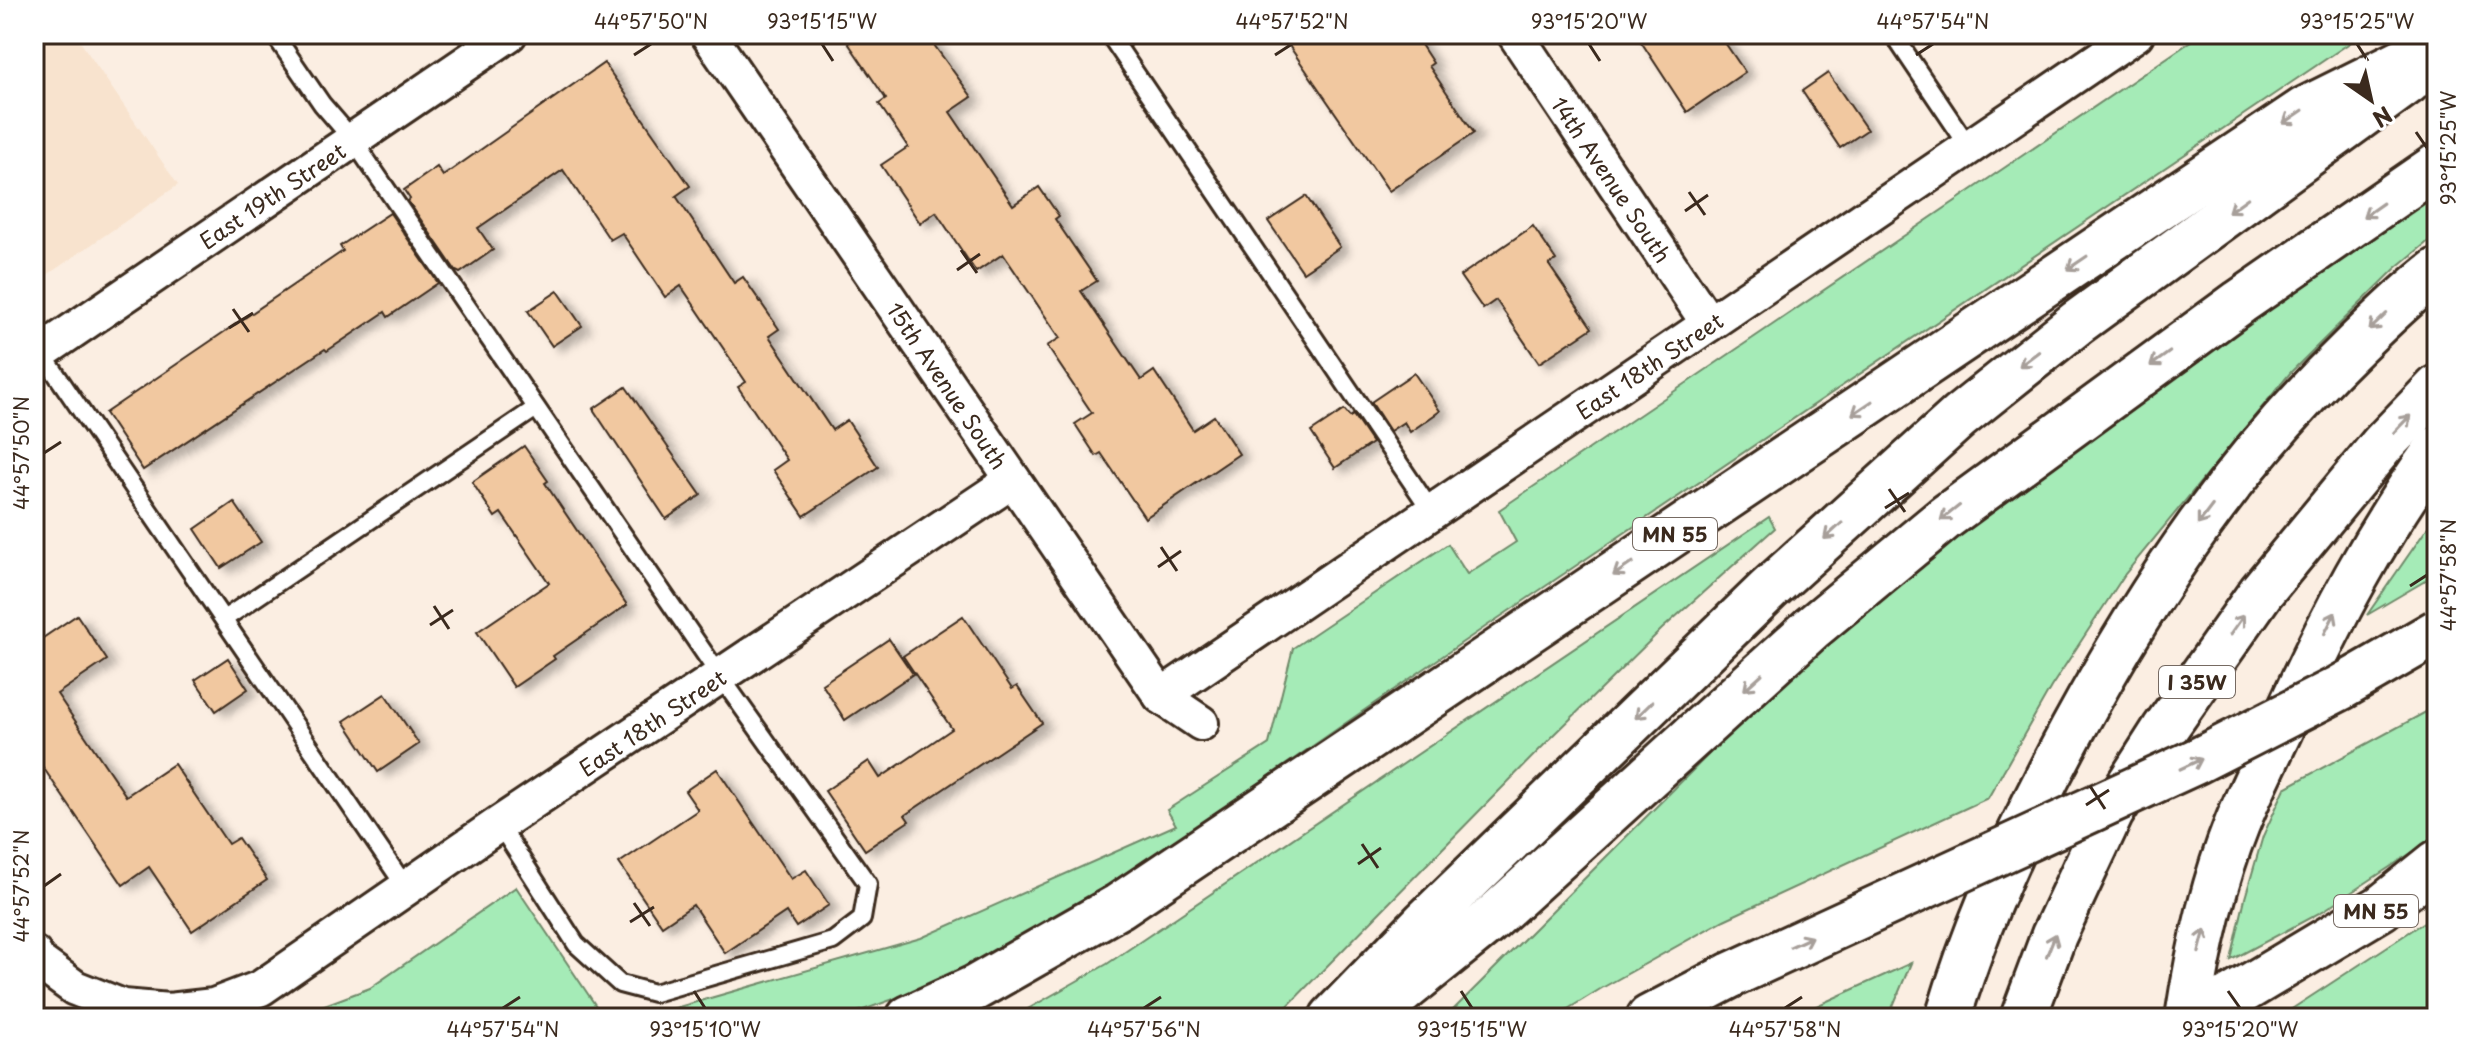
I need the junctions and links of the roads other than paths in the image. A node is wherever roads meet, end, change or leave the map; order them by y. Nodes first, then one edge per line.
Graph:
1 (274, 34) edge
2 (509, 34) edge
3 (1109, 34) edge
4 (1515, 34) edge
5 (1893, 34) edge
6 (2136, 34) edge
7 (713, 36) edge
8 (2437, 44) edge
9 (2437, 61) edge
10 (353, 140) junction
11 (1969, 147) junction
12 (2437, 166) edge
13 (2437, 271) edge
14 (1709, 324) junction
15 (38, 354) edge
16 (2437, 388) edge
17 (536, 408) junction
18 (2437, 449) edge
19 (1013, 480) junction
20 (1432, 512) junction
21 (224, 619) junction
22 (2131, 628) junction
23 (2437, 632) edge
24 (720, 676) junction
25 (1161, 696) junction
26 (1201, 723) dead end
27 (499, 824) junction
28 (2437, 863) edge
29 (407, 889) junction
30 (34, 954) edge
31 (909, 1018) edge
32 (1332, 1018) edge
33 (1369, 1018) edge
34 (1649, 1018) edge
35 (1916, 1018) edge
36 (1948, 1018) edge
37 (2023, 1018) edge
38 (2188, 1018) edge
39 (2197, 1018) edge

1 - 10 lane
2 - 10 street, East 19th Street
3 - 20 lane
4 - 14 street, 14th Avenue South
5 - 11 lane
6 - 11 street, East 18th Street
7 - 19 street, 15th Avenue South
8 -> 31 highway, MN 55
9 -> 32 highway
10 - 15 street, East 19th Street
10 - 17 lane
11 - 14 street, East 18th Street
12 -> 33 highway
13 -> 22 highway
14 - 20 street, East 18th Street
15 - 21 lane
37 -> 16 highway, I 35W
17 - 21 lane
17 - 24 lane
38 -> 18 highway
19 - 24 street, East 18th Street
19 - 25 street, 15th Avenue South
20 - 25 street, East 18th Street
21 - 29 lane
22 - 35 highway
22 - 36 highway
34 -> 23 highway, bridge
24 - 27 street, East 18th Street
24 - 27 lane
25 - 26 street, 15th Avenue South
27 - 29 street, East 18th Street
28 - 39 highway, MN 55
29 - 30 street, East 18th Street

